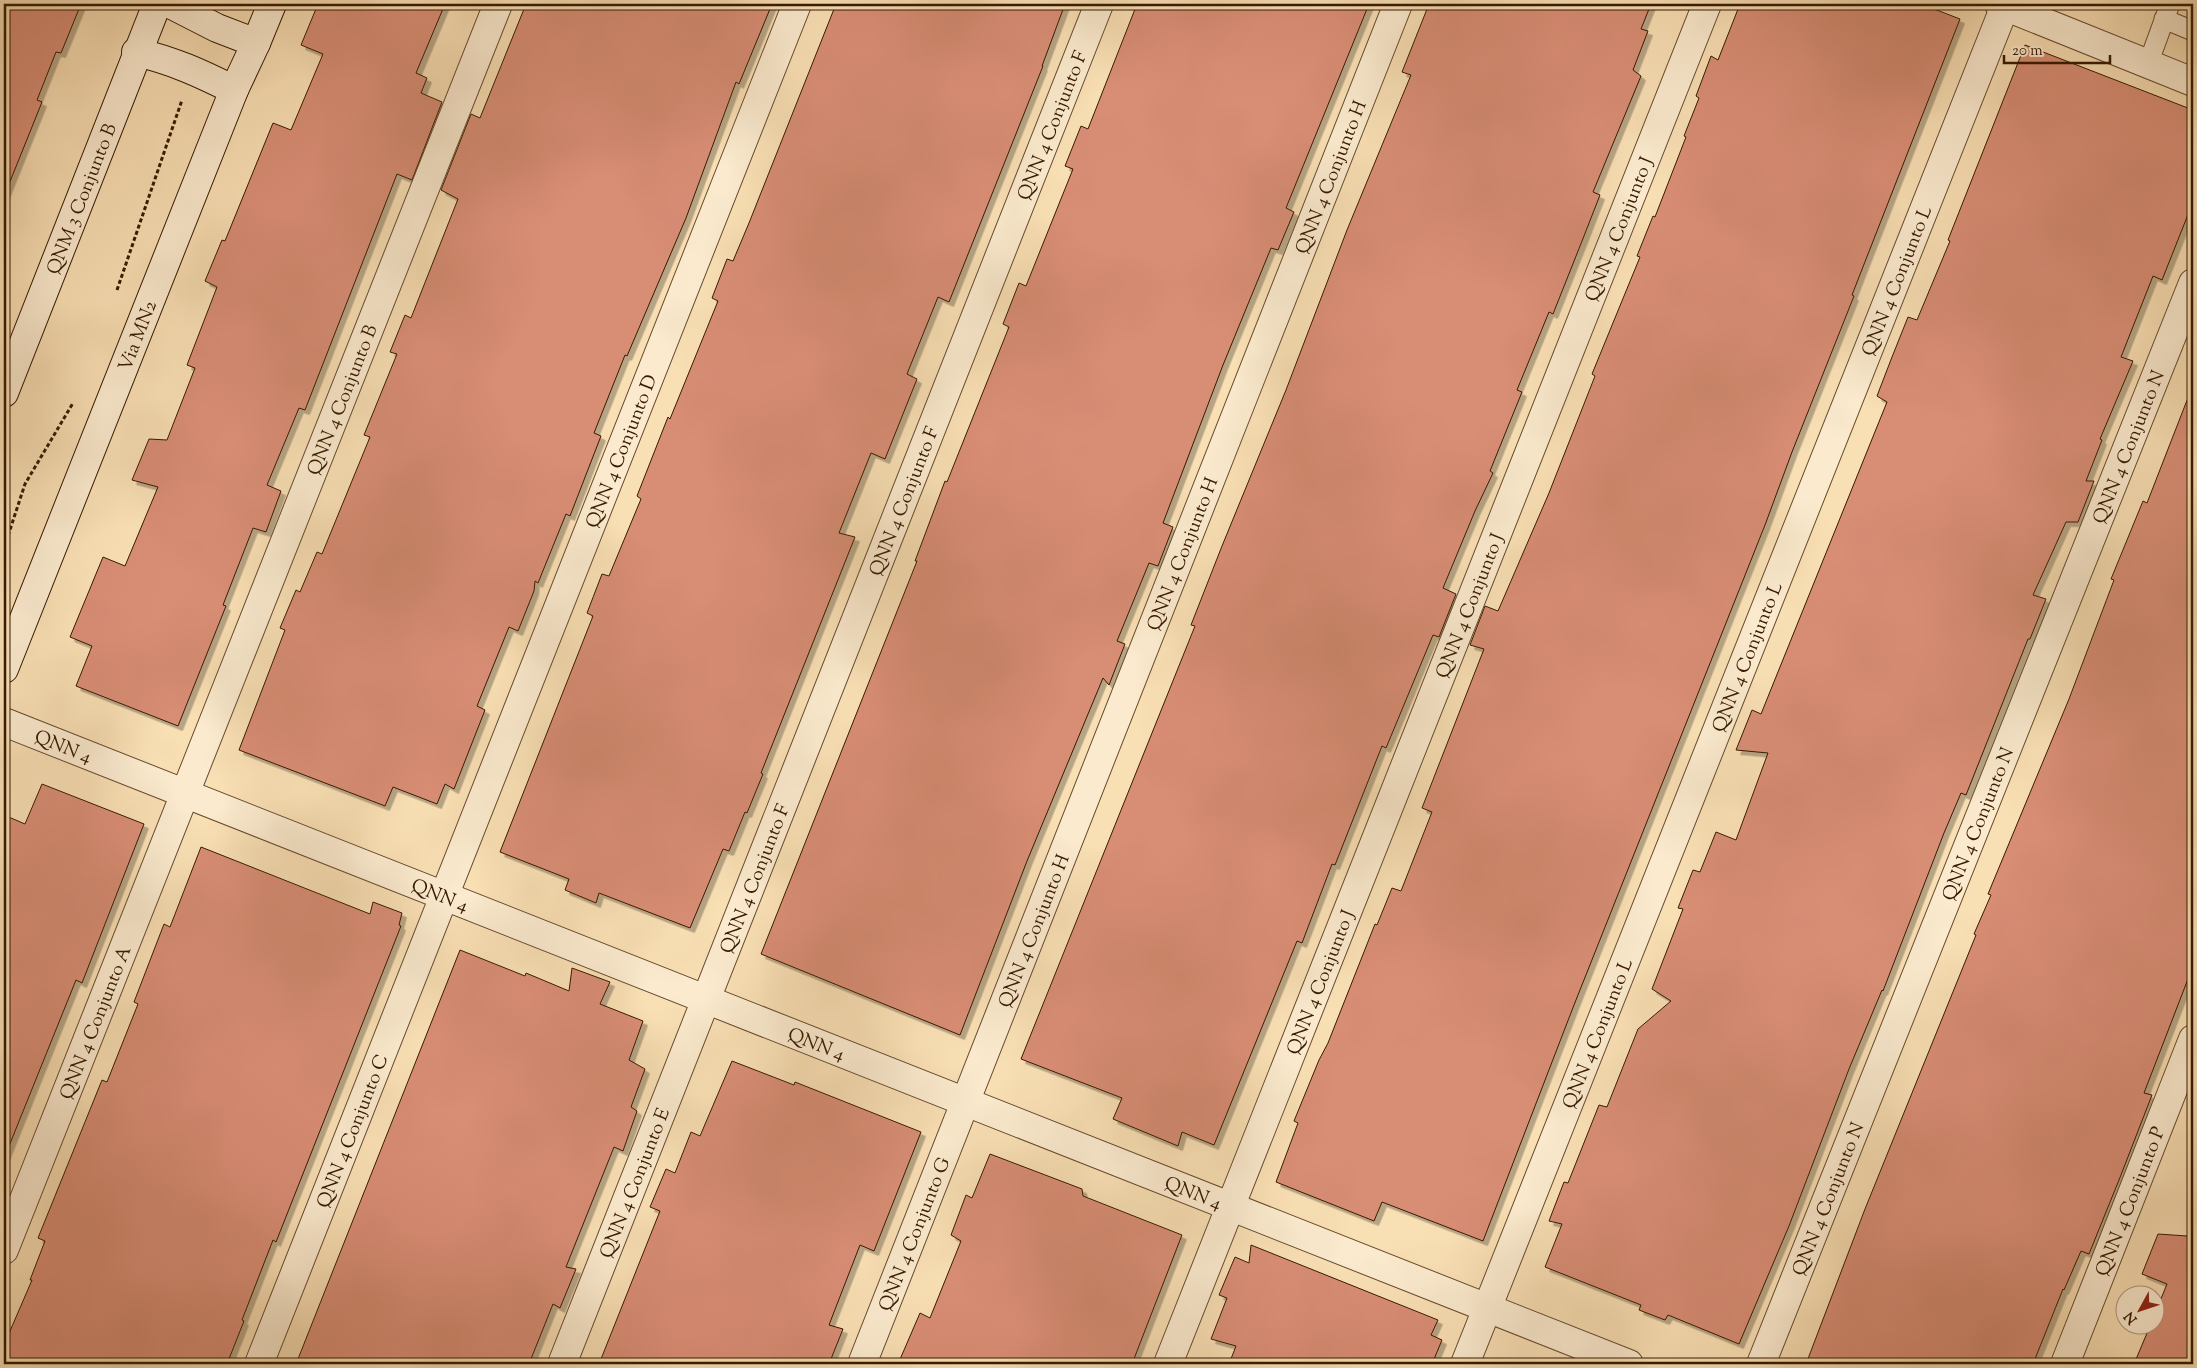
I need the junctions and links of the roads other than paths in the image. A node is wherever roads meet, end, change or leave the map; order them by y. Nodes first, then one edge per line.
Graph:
1 (156, 4) edge
2 (170, 4) edge
3 (272, 4) edge
4 (498, 4) edge
5 (797, 4) edge
6 (1100, 4) edge
7 (1398, 4) edge
8 (1707, 4) edge
9 (2002, 5) edge
10 (2167, 12) edge
11 (2193, 32) edge
12 (256, 44) junction
13 (136, 52) junction
14 (2148, 64) junction
15 (2193, 82) edge
16 (234, 90) junction
17 (2193, 283) edge
18 (4, 393) edge
19 (4, 669) edge
20 (4, 722) edge
21 (185, 795) junction
22 (445, 898) junction
23 (706, 1000) junction
24 (2193, 1039) edge
25 (965, 1102) junction
26 (1230, 1207) junction
27 (4, 1250) edge
28 (1487, 1308) junction
29 (259, 1364) edge
30 (562, 1364) edge
31 (862, 1364) edge
32 (1168, 1364) edge
33 (1465, 1364) edge
34 (1629, 1364) edge
35 (1761, 1364) edge
36 (2065, 1364) edge

1 - 13 street, QNM 3 Conjunto B
2 - 12 street
3 - 12 street, Via MN2
4 - 21 street, QNN 4 Conjunto B
5 - 22 street, QNN 4 Conjunto D
6 - 23 street, QNN 4 Conjunto F
7 - 25 street, QNN 4 Conjunto H
8 - 26 street, QNN 4 Conjunto J
9 - 14 street
9 - 28 street, QNN 4 Conjunto L
10 - 11 lane
10 - 14 lane
12 - 16 street, Via MN2
13 - 16 street
13 - 18 street, QNM 3 Conjunto B
14 - 15 street
16 - 19 street, Via MN2
17 - 35 street, QNN 4 Conjunto N
20 - 21 street, QNN 4
21 - 22 street, QNN 4
21 - 27 street, QNN 4 Conjunto A
22 - 23 street, QNN 4
22 - 29 street, QNN 4 Conjunto C
23 - 25 street, QNN 4
23 - 30 street, QNN 4 Conjunto E
24 - 36 street, QNN 4 Conjunto P
25 - 26 street, QNN 4
25 - 31 street, QNN 4 Conjunto G
26 - 28 street, QNN 4
26 - 32 street, QNN 4 Conjunto J
28 - 33 street, QNN 4 Conjunto L
28 - 34 street, QNN 4

